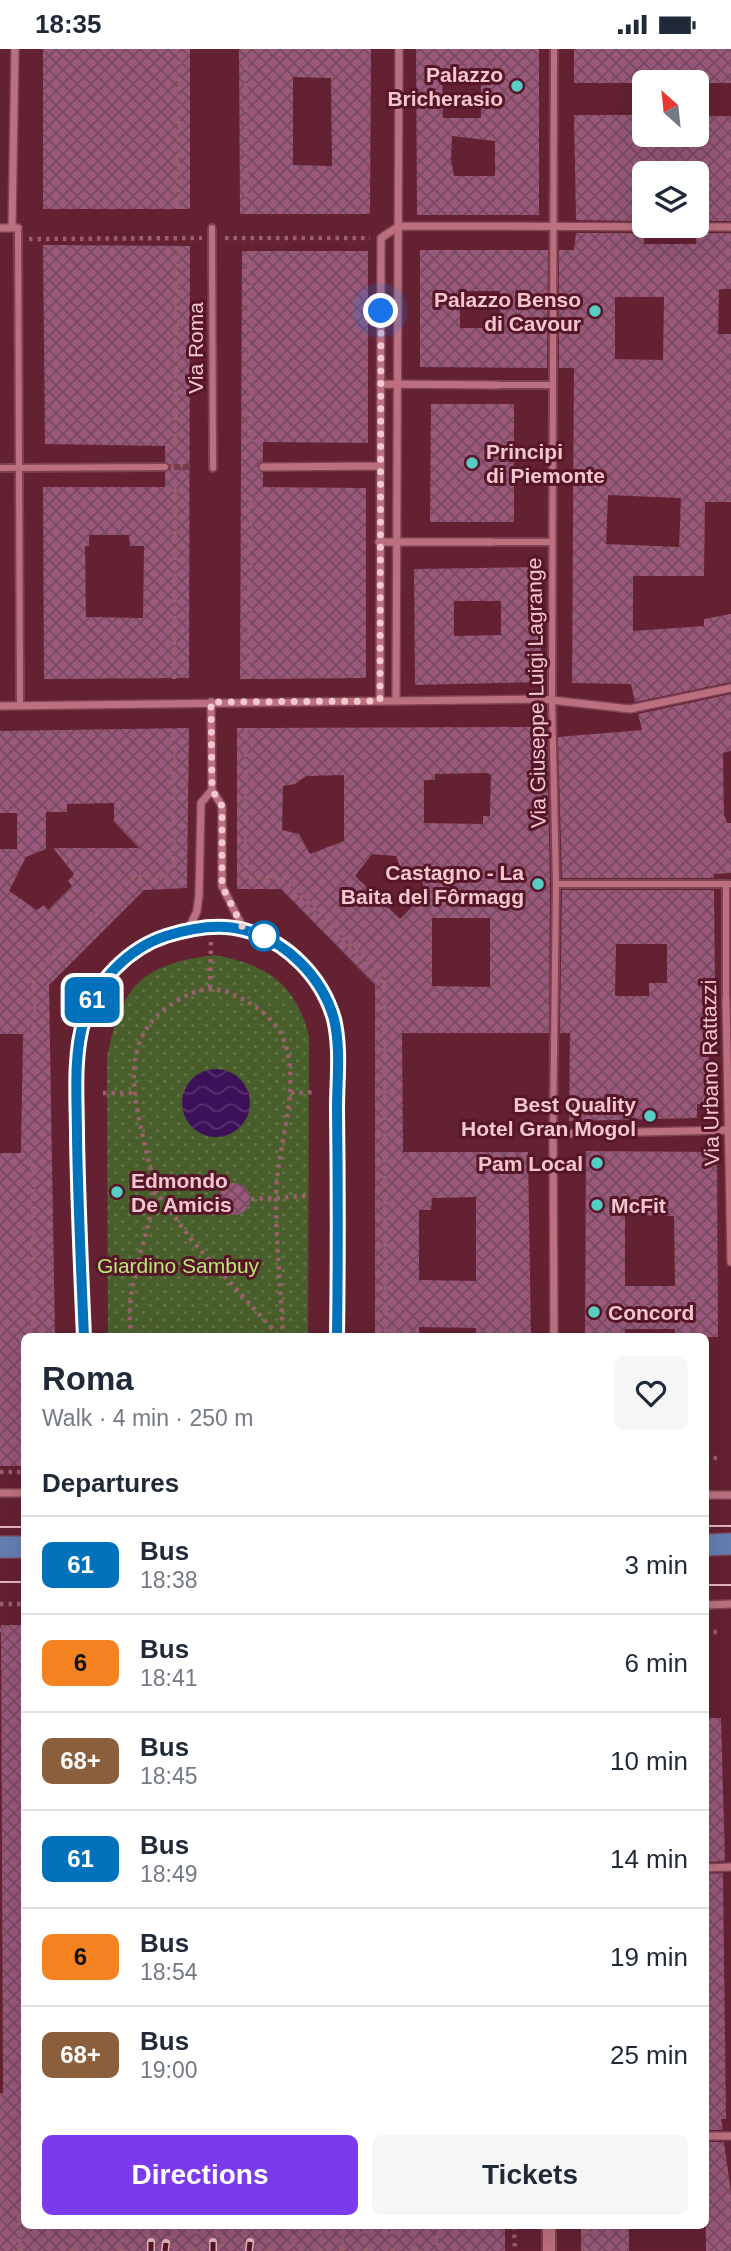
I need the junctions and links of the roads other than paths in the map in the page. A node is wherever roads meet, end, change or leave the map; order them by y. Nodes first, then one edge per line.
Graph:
1 (15, 49) edge
2 (399, 49) edge
3 (554, 49) edge
4 (399, 226) junction
5 (731, 227) edge
6 (0, 228) edge
7 (15, 228) junction
8 (212, 228) dead end
9 (554, 228) junction
10 (380, 384) junction
11 (397, 384) junction
12 (497, 385) joint
13 (552, 385) junction
14 (379, 466) junction
15 (165, 467) tunnel mouth
16 (213, 467) dead end
17 (263, 467) dead end
18 (0, 468) edge
19 (21, 468) junction
20 (396, 541) junction
21 (379, 542) junction
22 (493, 542) joint
23 (552, 543) junction
24 (731, 688) edge
25 (396, 699) junction
26 (380, 701) junction
27 (552, 701) junction
28 (211, 702) junction
29 (0, 706) edge
30 (20, 706) junction
31 (212, 790) junction
32 (556, 884) junction
33 (729, 884) edge
34 (187, 930) junction
35 (244, 930) junction
36 (726, 999) joint
37 (728, 1130) junction
38 (553, 1134) junction
39 (731, 1262) edge
40 (84, 1333) edge
41 (337, 1333) edge
42 (554, 1333) edge
43 (0, 1493) edge
44 (21, 1493) edge
45 (709, 1495) edge
46 (731, 1495) edge
47 (731, 1544) edge
48 (709, 1545) edge
49 (0, 1547) edge
50 (21, 1547) edge
51 (731, 1604) edge
52 (709, 1605) edge
53 (731, 1867) edge
54 (709, 1868) edge
55 (709, 2136) edge
56 (731, 2136) edge
57 (549, 2229) edge
58 (549, 2251) edge

1 - 7 street
2 - 4 street
3 - 9 street, Via Giuseppe Luigi Lagrange
4 - 9 street
4 - 10 street
4 - 11 street
5 - 9 street
6 - 7 street
7 - 19 street
8 - 16 street, Via Roma
9 - 13 street, Via Giuseppe Luigi Lagrange
10 - 11 street
10 - 14 street
11 - 12 street
11 - 20 street
12 - 13 street
13 - 23 street, Via Giuseppe Luigi Lagrange
14 - 17 street
14 - 21 street
15 - 19 street
18 - 19 street
19 - 30 street
20 - 21 street
20 - 22 street
20 - 25 street
21 - 26 street
22 - 23 street
23 - 27 street, Via Giuseppe Luigi Lagrange
24 - 27 street
25 - 26 street
25 - 27 street
26 - 28 street
27 - 32 street, Via Giuseppe Luigi Lagrange
28 - 30 street
28 - 31 street
29 - 30 street
31 - 34 street
31 - 35 street
32 - 33 street
32 - 38 street, Via Giuseppe Luigi Lagrange
33 - 36 street, Via Urbano Rattazzi
34 - 35 street
34 - 40 street
35 - 41 street
36 - 37 street, Via Urbano Rattazzi
37 - 38 street
37 - 39 street, Via Urbano Rattazzi
38 - 42 street, Via Giuseppe Luigi Lagrange
43 - 44 street
45 - 46 street
47 - 48 main road
49 - 50 main road
51 - 52 street
53 - 54 street
55 - 56 street
57 - 58 street

